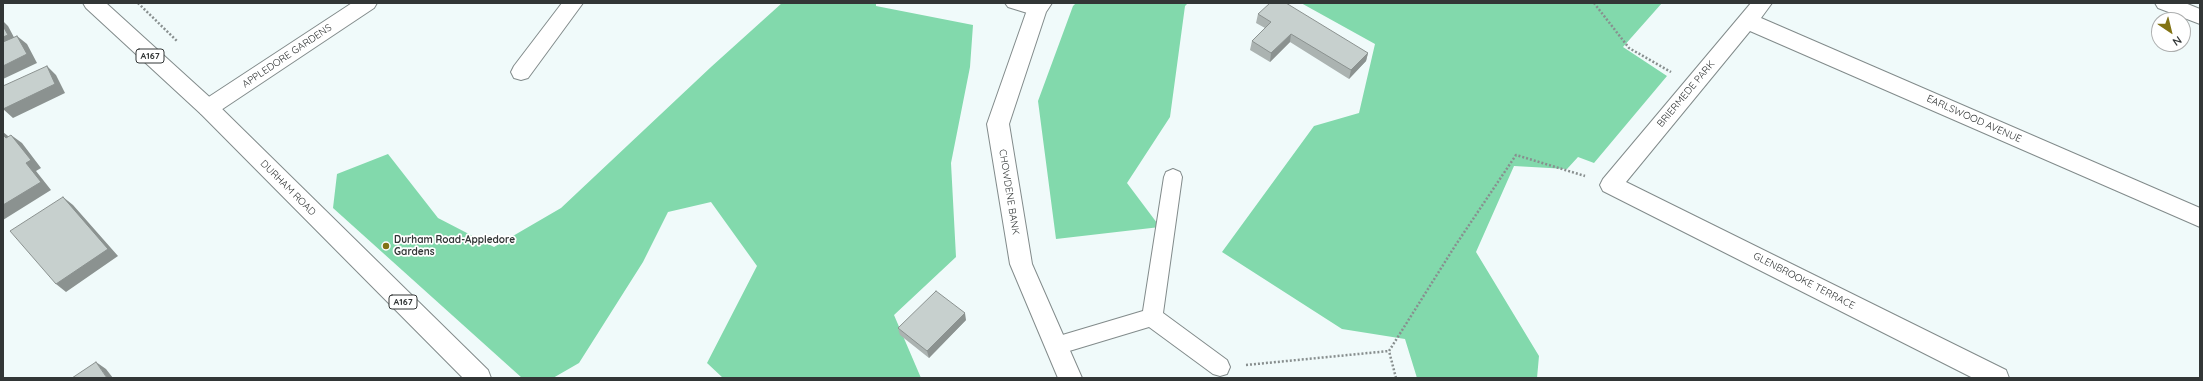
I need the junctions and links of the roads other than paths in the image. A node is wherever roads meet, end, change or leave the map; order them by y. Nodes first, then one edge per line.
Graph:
1 (93, 3) edge
2 (367, 3) edge
3 (573, 3) edge
4 (1014, 3) edge
5 (1762, 3) edge
6 (2165, 3) edge
7 (1040, 6) edge
8 (2200, 17) edge
9 (1747, 21) junction
10 (521, 72) dead end
11 (208, 108) junction
12 (1173, 177) dead end
13 (1611, 184) joint
14 (2200, 218) edge
15 (1152, 317) junction
16 (1056, 346) junction
17 (1220, 367) road end
18 (479, 378) edge
19 (1070, 378) edge
20 (1997, 378) edge

1 - 11 street, DURHAM ROAD / A167
2 - 11 street, APPLEDORE GARDENS
3 - 10 street
4 - 7 lane
5 - 9 street, BRIERMEDE PARK
6 - 8 street
7 - 16 street, CHOWDENE BANK
9 - 13 street, BRIERMEDE PARK
9 - 14 street, EARLSWOOD AVENUE
11 - 18 street, DURHAM ROAD / A167
12 - 15 lane
13 - 20 street, GLENBROOKE TERRACE
15 - 16 lane
15 - 17 lane
16 - 19 street, CHOWDENE BANK

